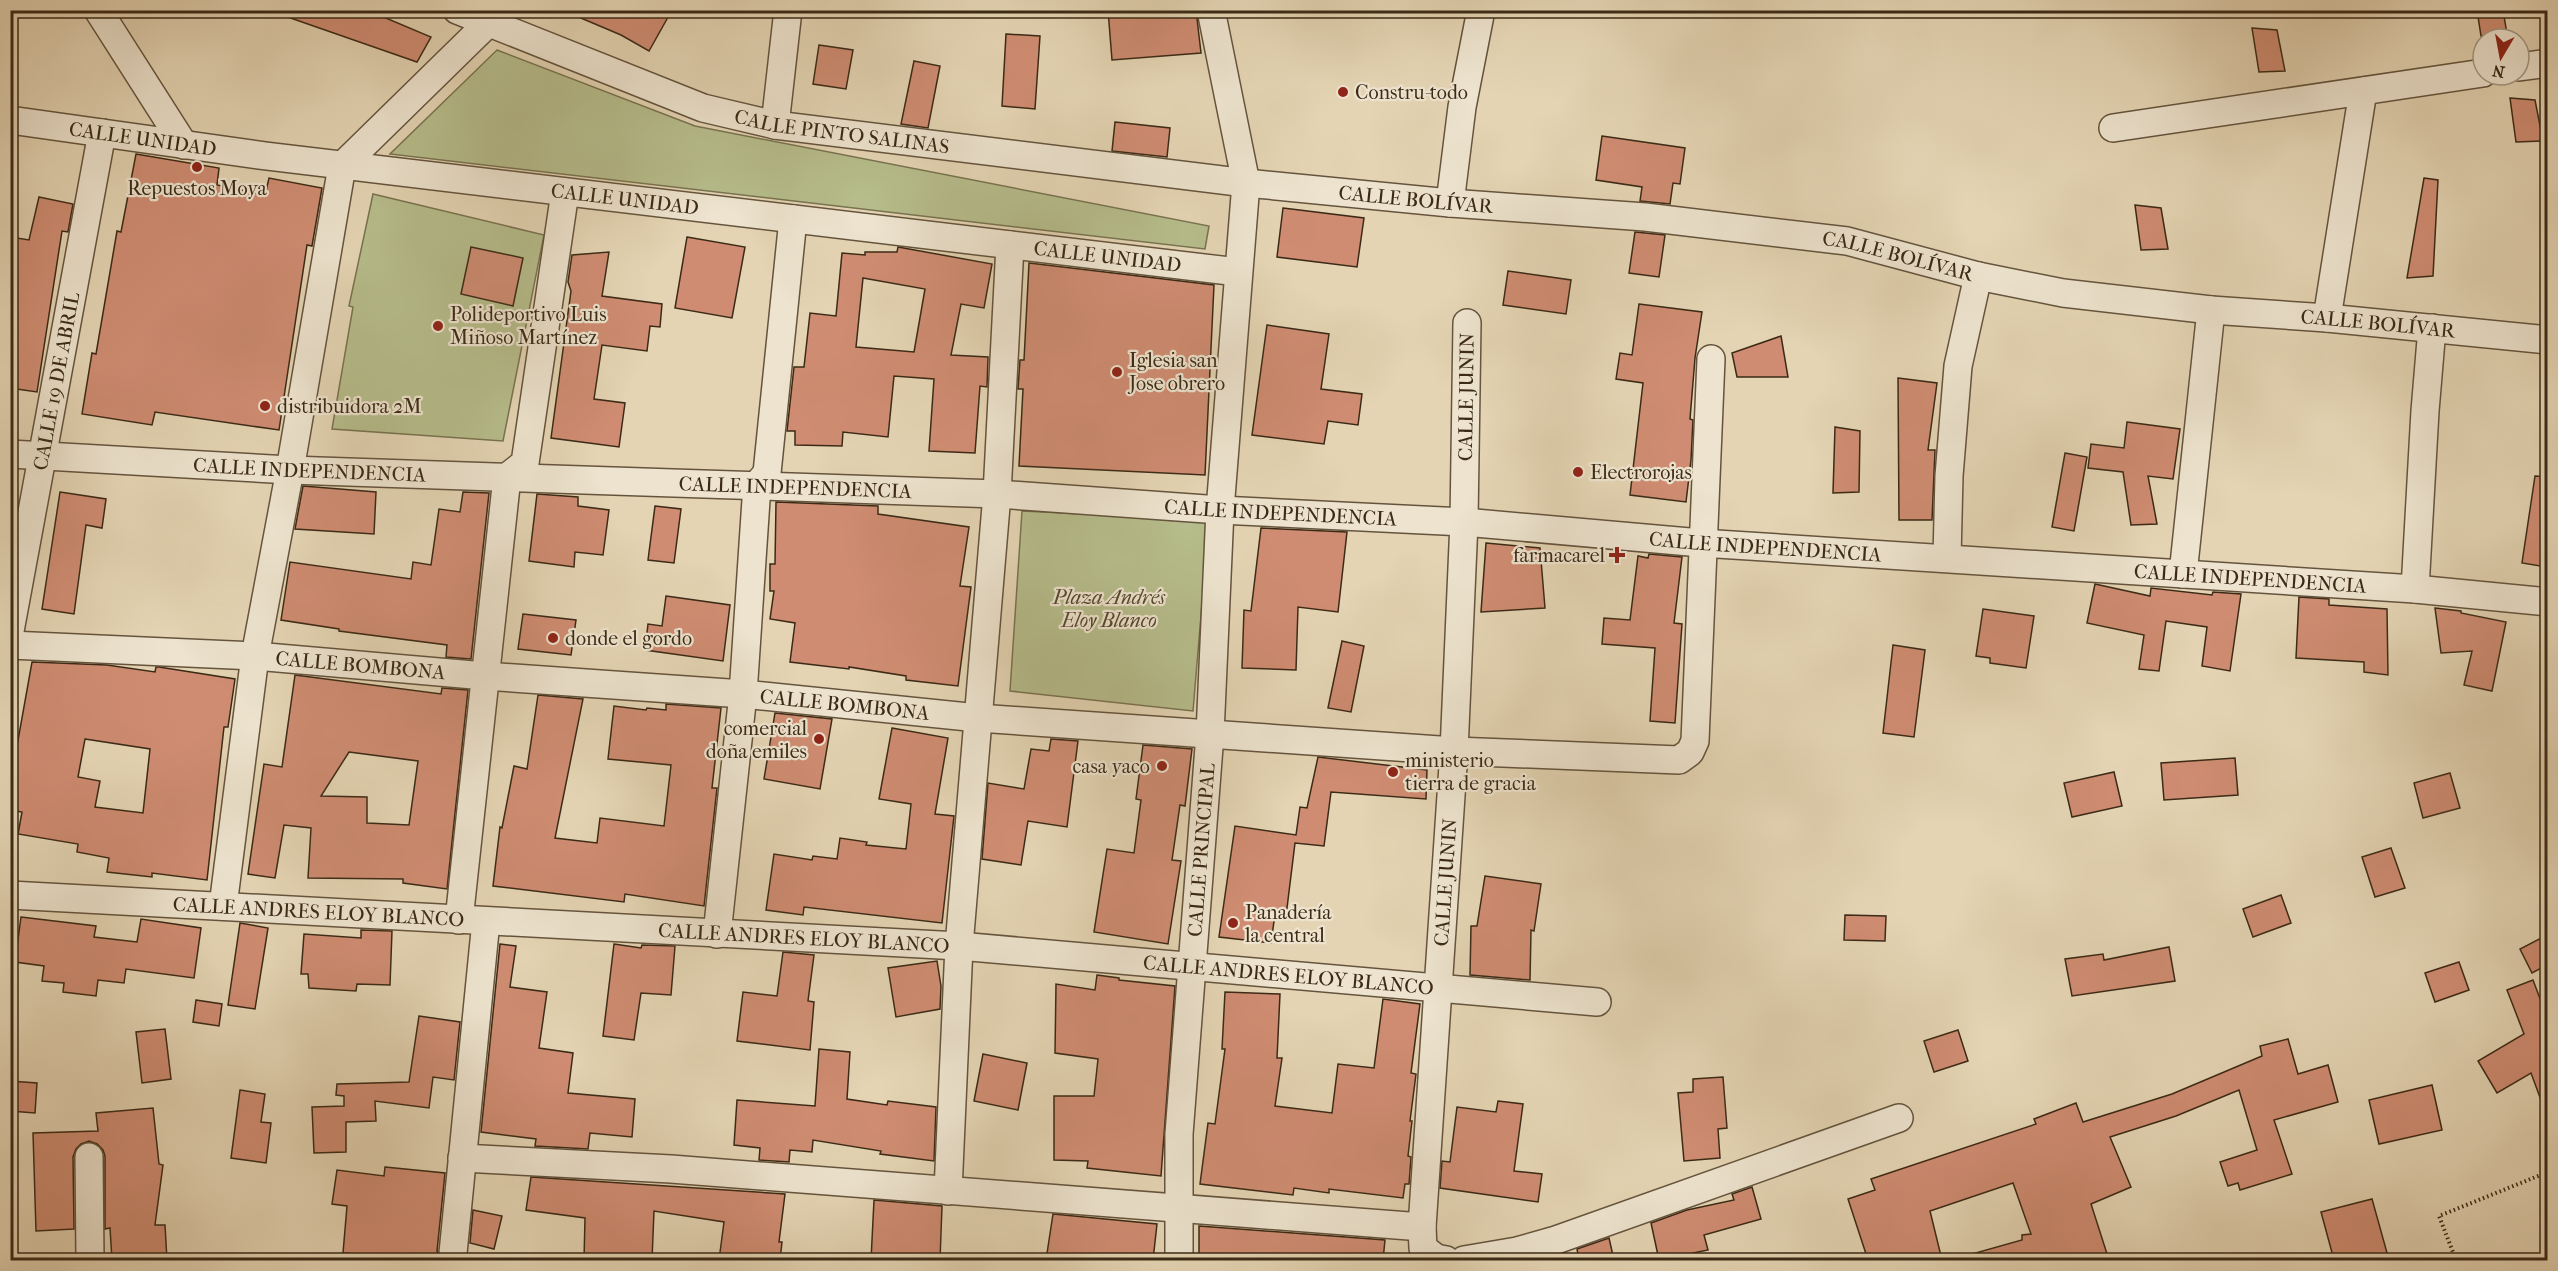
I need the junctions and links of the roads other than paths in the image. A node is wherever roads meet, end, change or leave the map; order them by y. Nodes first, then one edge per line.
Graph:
1 (98, 10) edge
2 (457, 10) edge
3 (788, 10) edge
4 (1211, 10) edge
5 (1481, 10) edge
6 (488, 23) junction
7 (2547, 63) edge
8 (2531, 65) edge
9 (2471, 75) edge
10 (2362, 91) junction
11 (10, 120) edge
12 (775, 125) junction
13 (2112, 128) dead end
14 (102, 133) junction
15 (184, 145) junction
16 (342, 166) junction
17 (1246, 183) junction
18 (565, 192) junction
19 (1450, 203) junction
20 (793, 219) junction
21 (1010, 245) junction
22 (1238, 272) junction
23 (1978, 276) junction
24 (2211, 310) junction
25 (2327, 318) junction
26 (1467, 323) dead end
27 (2432, 328) junction
28 (2547, 340) edge
29 (1711, 359) dead end
30 (10, 454) edge
31 (42, 455) junction
32 (290, 470) junction
33 (507, 477) junction
34 (758, 485) junction
35 (997, 494) junction
36 (1220, 510) junction
37 (1464, 522) junction
38 (1701, 543) junction
39 (1947, 558) junction
40 (2183, 574) junction
41 (2415, 589) junction
42 (2547, 602) edge
43 (10, 631) edge
44 (10, 645) edge
45 (255, 656) junction
46 (485, 676) junction
47 (743, 694) junction
48 (978, 718) junction
49 (1210, 734) junction
50 (1454, 751) junction
51 (10, 895) edge
52 (223, 906) junction
53 (459, 920) junction
54 (486, 921) junction
55 (717, 934) junction
56 (958, 946) junction
57 (1193, 968) junction
58 (1439, 989) junction
59 (1597, 1002) dead end
60 (1899, 1119) dead end
61 (88, 1157) dead end
62 (462, 1158) junction
63 (948, 1191) junction
64 (1180, 1207) junction
65 (1422, 1227) junction
66 (453, 1253) dead end
67 (90, 1260) edge
68 (1179, 1260) edge
69 (1446, 1260) edge
70 (1464, 1260) edge

1 - 15 street
2 - 6 street, CALLE PINTO SALINAS
3 - 12 street
4 - 17 street
5 - 19 street
6 - 12 street, CALLE PINTO SALINAS
6 - 16 street
7 - 8 street
9 - 10 street
10 - 13 street
10 - 25 street
11 - 14 street, CALLE UNIDAD
12 - 17 street, CALLE PINTO SALINAS
14 - 15 street, CALLE UNIDAD
14 - 31 street, CALLE 19 DE ABRIL
15 - 16 street, CALLE UNIDAD
16 - 18 street, CALLE UNIDAD
16 - 32 street
17 - 19 street, CALLE BOLÍVAR
17 - 22 street
18 - 20 street, CALLE UNIDAD
18 - 33 street
19 - 23 street, CALLE BOLÍVAR
20 - 21 street, CALLE UNIDAD
20 - 34 street
21 - 22 street, CALLE UNIDAD
21 - 35 street
22 - 36 street
23 - 24 street, CALLE BOLÍVAR
23 - 39 street
24 - 25 street, CALLE BOLÍVAR
24 - 40 street
25 - 27 street, CALLE BOLÍVAR
26 - 37 street, CALLE JUNIN
27 - 28 street, CALLE BOLÍVAR
27 - 41 street
29 - 38 street
30 - 31 street, CALLE INDEPENDENCIA
31 - 32 street, CALLE INDEPENDENCIA
31 - 43 street, CALLE 19 DE ABRIL
32 - 33 street, CALLE INDEPENDENCIA
32 - 45 street
33 - 34 street, CALLE INDEPENDENCIA
33 - 46 street
34 - 35 street, CALLE INDEPENDENCIA
34 - 47 street
35 - 36 street, CALLE INDEPENDENCIA
35 - 48 street
36 - 37 street, CALLE INDEPENDENCIA
36 - 49 street, CALLE PRINCIPAL
37 - 38 street, CALLE INDEPENDENCIA
37 - 50 street, CALLE JUNIN
38 - 39 street, CALLE INDEPENDENCIA
38 - 50 street, CALLE BOMBONA
39 - 40 street, CALLE INDEPENDENCIA
40 - 41 street, CALLE INDEPENDENCIA
41 - 42 street, CALLE INDEPENDENCIA
44 - 45 street, CALLE BOMBONA
45 - 46 street, CALLE BOMBONA
45 - 52 street
46 - 47 street, CALLE BOMBONA
46 - 53 street
47 - 48 street, CALLE BOMBONA
47 - 55 street
48 - 49 street, CALLE BOMBONA
48 - 56 street
49 - 50 street, CALLE BOMBONA
49 - 57 street, CALLE PRINCIPAL
50 - 58 street, CALLE JUNIN
51 - 52 street, CALLE ANDRES ELOY BLANCO
52 - 53 street, CALLE ANDRES ELOY BLANCO
53 - 54 street, CALLE ANDRES ELOY BLANCO
54 - 55 street, CALLE ANDRES ELOY BLANCO
54 - 62 street
55 - 56 street, CALLE ANDRES ELOY BLANCO
56 - 57 street, CALLE ANDRES ELOY BLANCO
56 - 63 street
57 - 58 street, CALLE ANDRES ELOY BLANCO
57 - 64 street, CALLE PRINCIPAL
58 - 59 street, CALLE ANDRES ELOY BLANCO
58 - 65 street, CALLE JUNIN
60 - 70 street
61 - 67 street
62 - 63 street
62 - 66 street
63 - 64 street
64 - 65 street
64 - 68 street, CALLE PRINCIPAL
65 - 69 street

